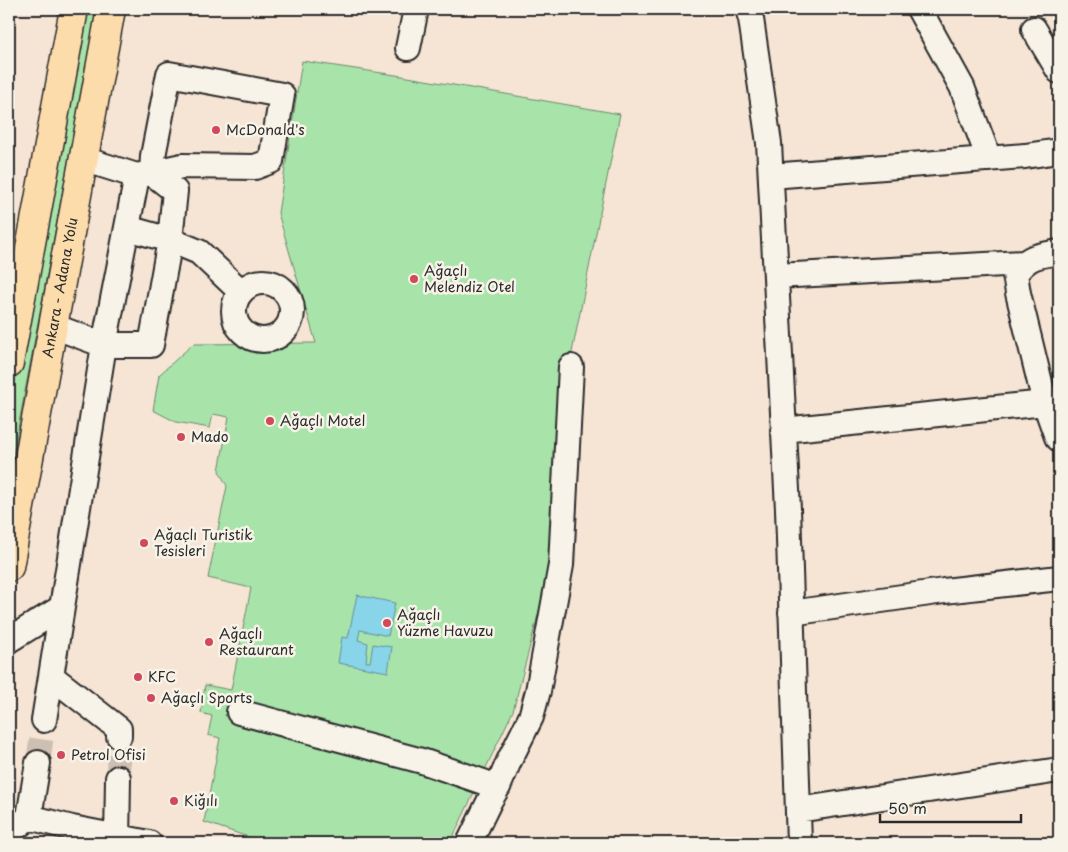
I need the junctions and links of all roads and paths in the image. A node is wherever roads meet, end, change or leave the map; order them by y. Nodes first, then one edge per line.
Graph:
1 (74, 9) edge
2 (111, 9) edge
3 (416, 9) edge
4 (748, 9) edge
5 (919, 9) edge
6 (1034, 29) dead end
7 (408, 48) dead end
8 (1059, 71) edge
9 (1059, 151) edge
10 (83, 159) junction
11 (989, 159) junction
12 (144, 175) junction
13 (771, 176) junction
14 (127, 228) junction
15 (170, 240) junction
16 (1059, 252) edge
17 (1023, 263) junction
18 (776, 276) junction
19 (240, 293) dead end
20 (52, 326) junction
21 (104, 345) junction
22 (9, 363) edge
23 (571, 367) dead end
24 (1045, 402) junction
25 (783, 430) junction
26 (1059, 438) edge
27 (9, 567) edge
28 (1059, 578) edge
29 (61, 608) junction
30 (791, 613) junction
31 (9, 640) edge
32 (51, 676) junction
33 (239, 712) dead end
34 (44, 720) tunnel mouth
35 (119, 736) tunnel mouth
36 (38, 763) tunnel mouth
37 (1059, 770) edge
38 (118, 778) tunnel mouth
39 (498, 787) junction
40 (798, 810) junction
41 (29, 818) junction
42 (9, 832) edge
43 (80, 836) edge
44 (116, 840) edge
45 (148, 843) edge
46 (469, 843) edge
47 (799, 843) edge

1 - 22 highway
2 - 10 highway, Ankara - Adana Yolu
3 - 7 street
4 - 13 street
5 - 11 street
6 - 8 street
9 - 11 street
10 - 12 street
10 - 20 highway, Ankara - Adana Yolu
11 - 13 street
12 - 12 street
12 - 14 street
12 - 15 street
13 - 18 street
14 - 15 street
14 - 21 street
15 - 19 street
15 - 21 street
16 - 17 street
17 - 18 street
17 - 24 street
18 - 25 street
20 - 21 street
20 - 27 highway, Ankara - Adana Yolu
21 - 29 street
23 - 39 street
24 - 25 street
24 - 26 street
25 - 30 street
28 - 30 street
29 - 31 street
29 - 32 street
30 - 40 street
32 - 34 street
32 - 35 street
33 - 39 street
36 - 41 street
37 - 40 street
38 - 44 street
39 - 46 street
40 - 47 street
41 - 42 street
41 - 43 street
43 - 44 street
44 - 45 street

